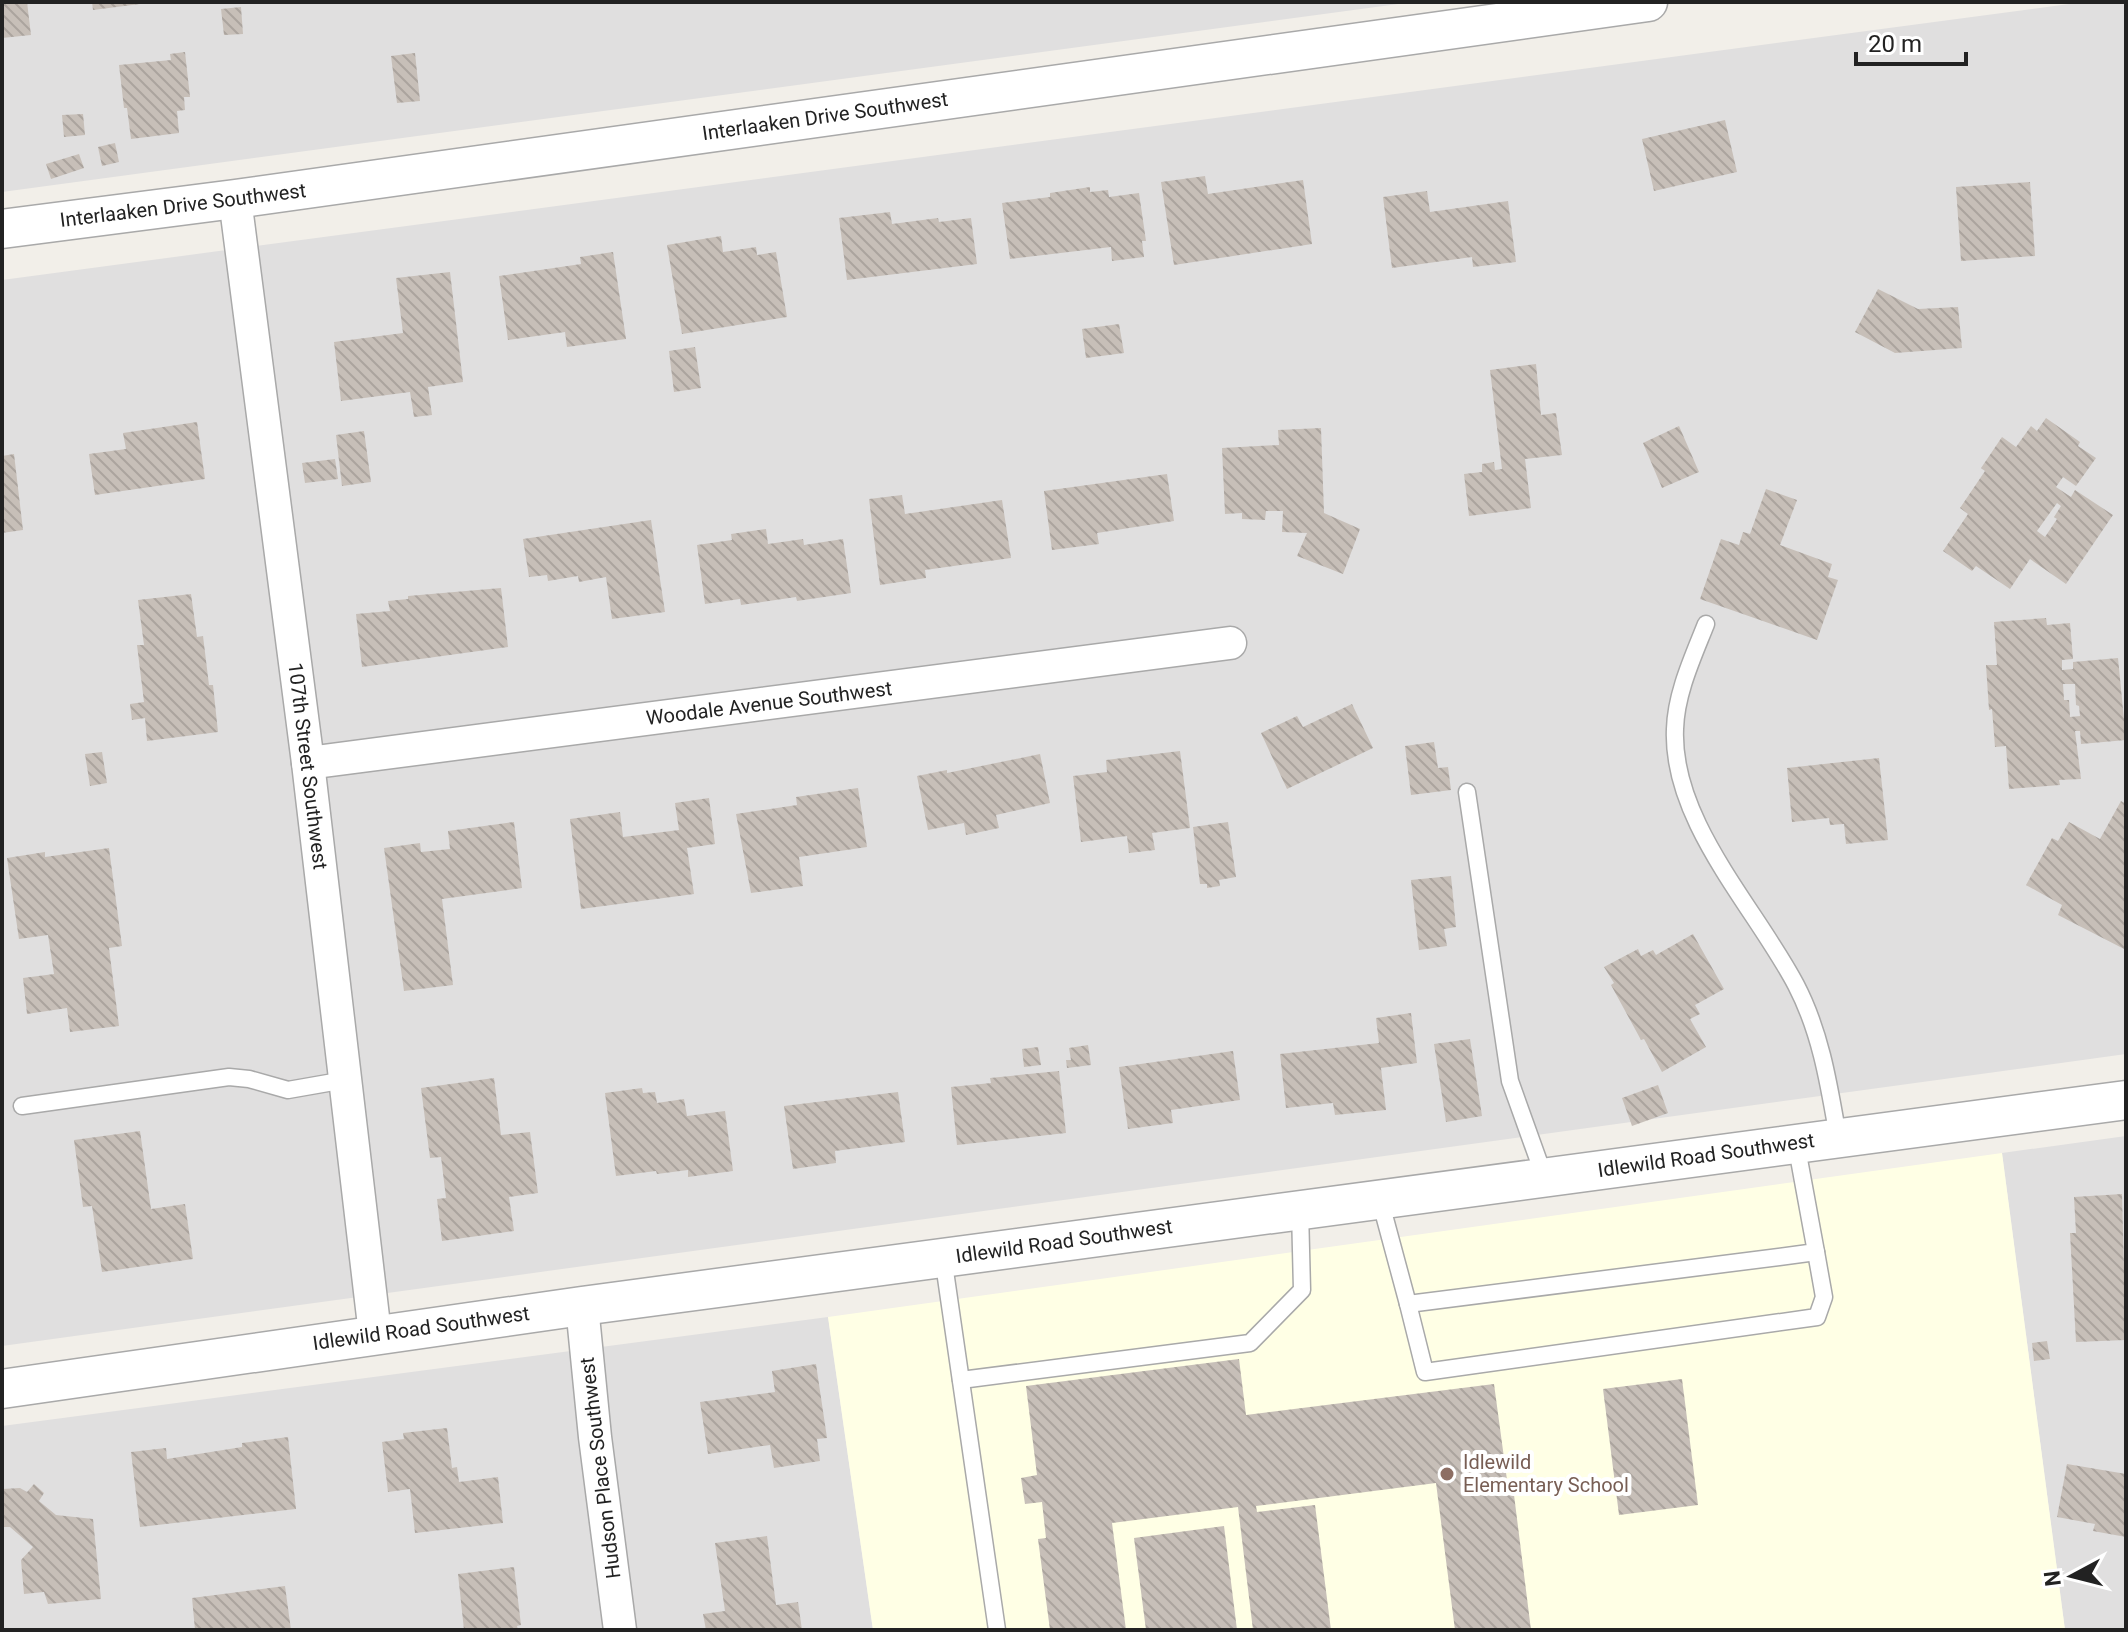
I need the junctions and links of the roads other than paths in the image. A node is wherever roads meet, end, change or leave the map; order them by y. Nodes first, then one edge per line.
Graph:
1 (1648, 2) edge
2 (235, 199) junction
3 (2, 229) edge
4 (1706, 624) dead end
5 (1230, 643) dead end
6 (308, 763) junction
7 (1467, 792) dead end
8 (345, 1080) junction
9 (2126, 1100) edge
10 (22, 1106) dead end
11 (1838, 1137) junction
12 (1796, 1143) junction
13 (1544, 1176) junction
14 (1379, 1198) junction
15 (1300, 1209) junction
16 (1816, 1252) junction
17 (943, 1257) junction
18 (1408, 1304) junction
19 (582, 1306) junction
20 (375, 1334) junction
21 (961, 1380) junction
22 (2, 1389) edge
23 (620, 1630) edge
24 (997, 1630) edge

1 - 2 street, Interlaaken Drive Southwest
2 - 3 street, Interlaaken Drive Southwest
2 - 6 street, 107th Street Southwest
4 - 11 lane
5 - 6 street, Woodale Avenue Southwest
6 - 8 street, 107th Street Southwest
7 - 13 lane
8 - 10 lane
8 - 20 street, 107th Street Southwest
9 - 11 street, Idlewild Road Southwest
11 - 12 street, Idlewild Road Southwest
12 - 13 street, Idlewild Road Southwest
12 - 16 lane
13 - 14 street, Idlewild Road Southwest
14 - 15 street, Idlewild Road Southwest
14 - 18 lane
15 - 17 street, Idlewild Road Southwest
15 - 21 lane
16 - 18 lane
16 - 18 lane
17 - 19 street, Idlewild Road Southwest
17 - 21 lane
19 - 20 street, Idlewild Road Southwest
19 - 23 street, Hudson Place Southwest
20 - 22 street, Idlewild Road Southwest
21 - 24 lane

